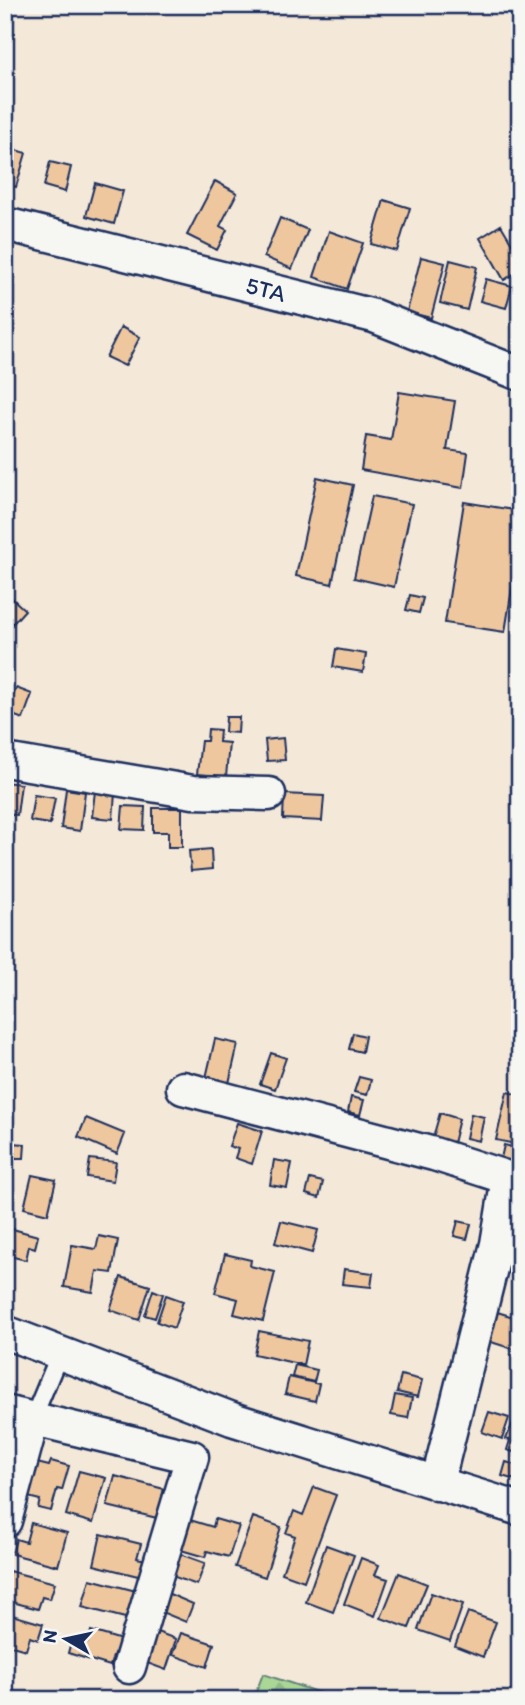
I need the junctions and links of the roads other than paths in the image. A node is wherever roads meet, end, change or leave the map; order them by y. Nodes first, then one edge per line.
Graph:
1 (5, 224) edge
2 (520, 374) edge
3 (5, 760) edge
4 (269, 794) dead end
5 (183, 1088) dead end
6 (508, 1239) edge
7 (5, 1332) edge
8 (60, 1353) junction
9 (19, 1415) edge
10 (437, 1484) junction
11 (520, 1509) edge
12 (5, 1521) edge
13 (129, 1667) dead end

1 - 2 street, 5TA
3 - 4 street
5 - 6 street
6 - 10 street
7 - 8 street
8 - 9 lane
8 - 10 street
9 - 12 street
9 - 13 street
10 - 11 street

